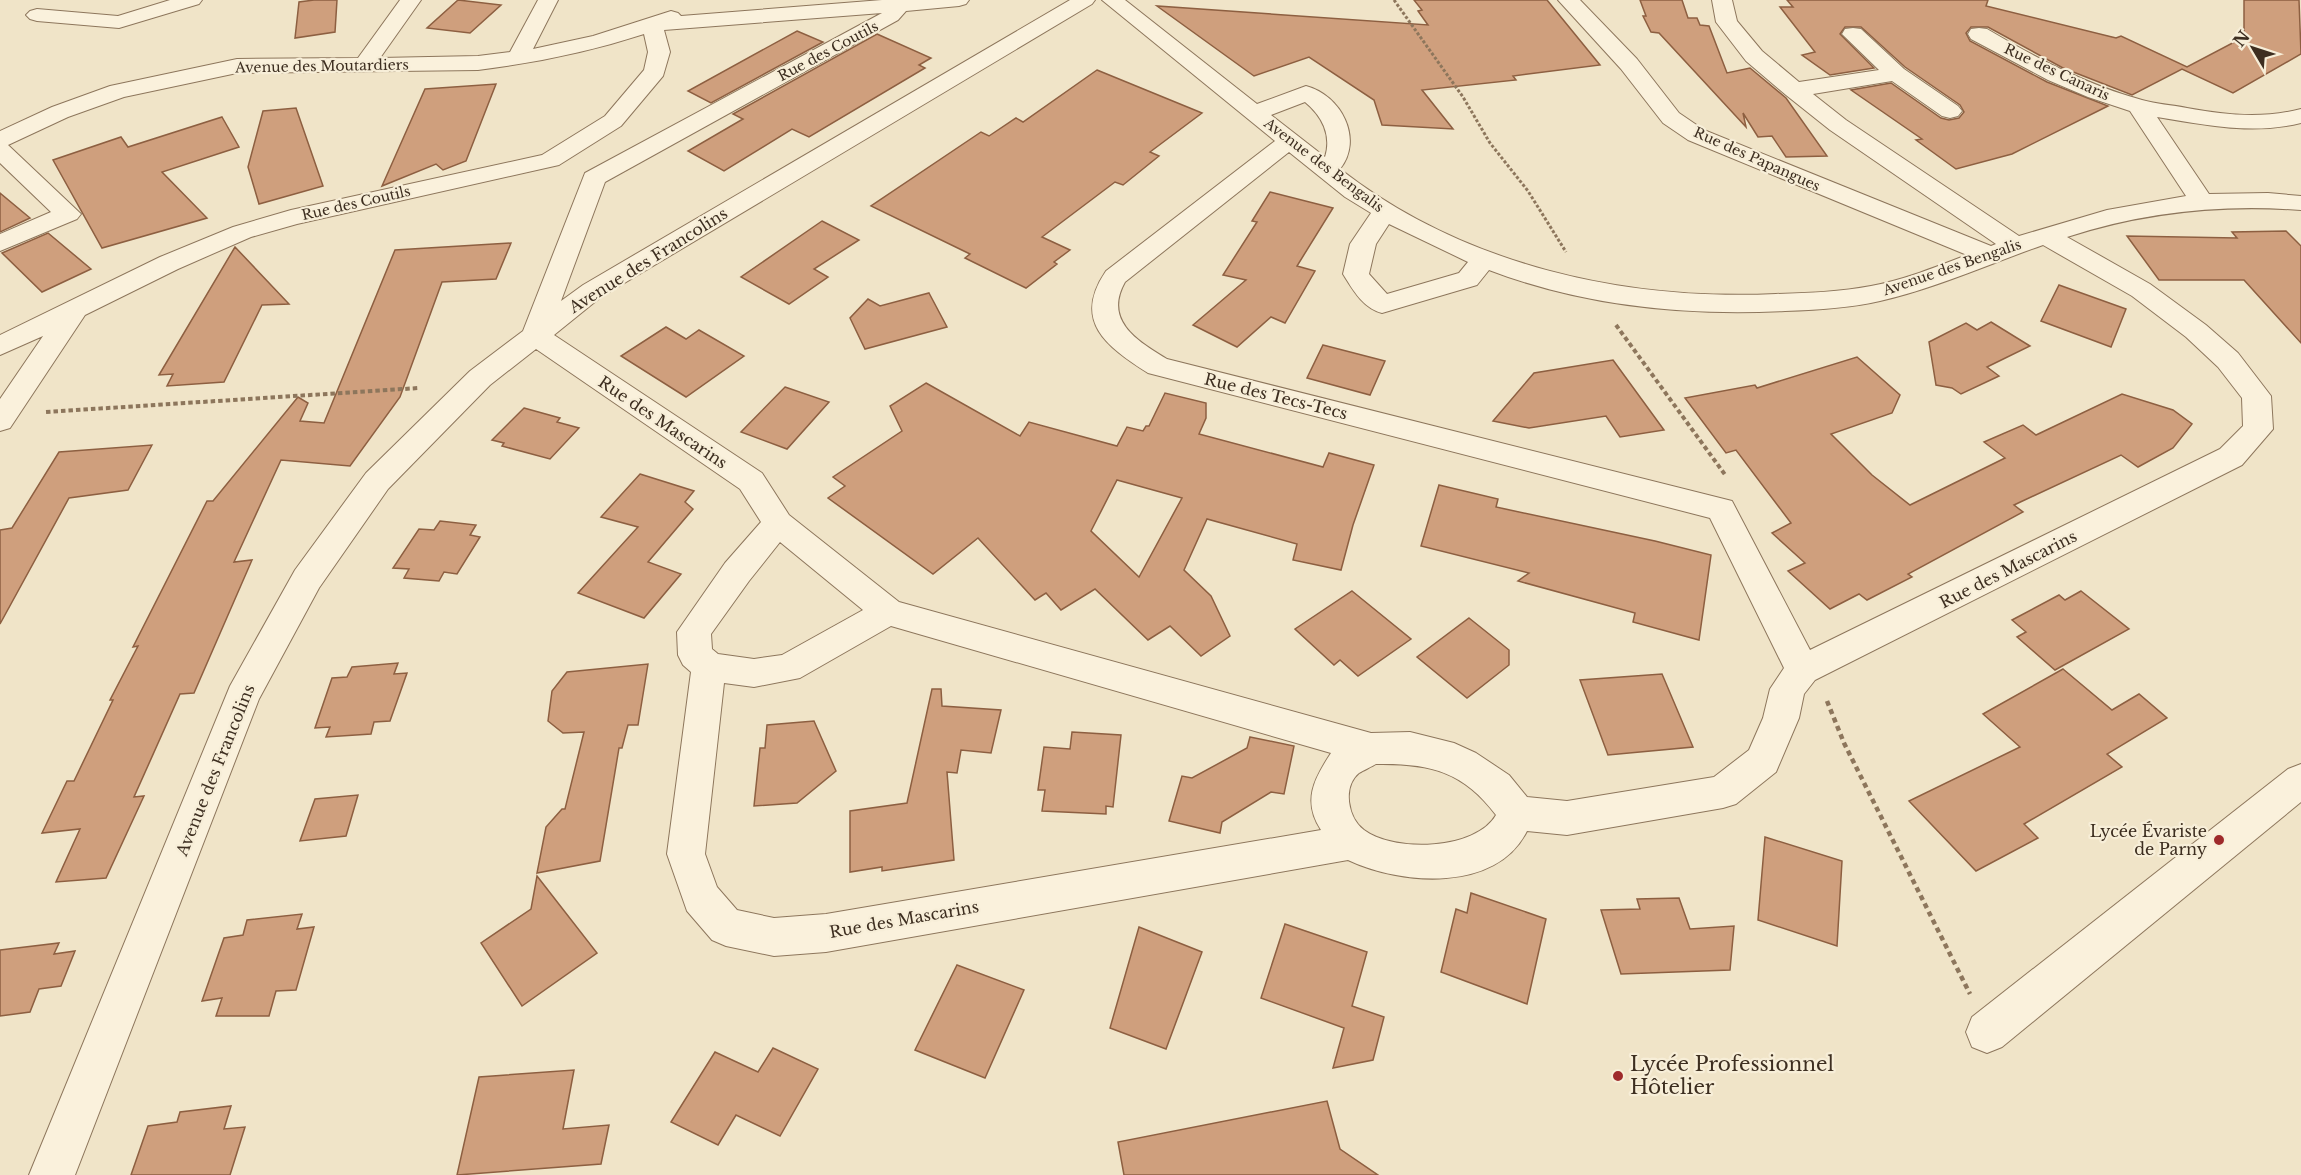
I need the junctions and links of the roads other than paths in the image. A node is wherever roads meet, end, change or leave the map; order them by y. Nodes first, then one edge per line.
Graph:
1 (60, 0) edge
2 (192, 0) edge
3 (411, 0) edge
4 (548, 0) edge
5 (712, 0) edge
6 (959, 0) edge
7 (1085, 0) edge
8 (1112, 0) edge
9 (1568, 0) edge
10 (1722, 0) edge
11 (900, 5) junction
12 (652, 25) junction
13 (1853, 34) dead end
14 (1979, 34) dead end
15 (517, 59) junction
16 (364, 65) junction
17 (1896, 74) junction
18 (1794, 90) junction
19 (2138, 106) junction
20 (1950, 111) dead end
21 (1255, 112) junction
22 (2301, 116) edge
23 (0, 140) edge
24 (1289, 141) junction
25 (0, 150) edge
26 (550, 160) junction
27 (1327, 170) junction
28 (594, 178) junction
29 (2201, 200) junction
30 (2301, 203) edge
31 (1384, 212) junction
32 (2031, 241) junction
33 (0, 243) edge
34 (1991, 256) junction
35 (1483, 260) junction
36 (75, 309) junction
37 (535, 335) junction
38 (5, 336) edge
39 (0, 374) edge
40 (4, 414) edge
41 (778, 523) junction
42 (888, 612) junction
43 (709, 667) junction
44 (1803, 670) junction
45 (1371, 749) junction
46 (2301, 780) edge
47 (1517, 813) junction
48 (1350, 842) junction
49 (1987, 1032) dead end
50 (52, 1175) edge

1 - 2 street
3 - 16 street
4 - 15 street
5 - 12 street, Avenue des Moutardiers
6 - 11 street
7 - 37 street, Avenue des Francolins
8 - 21 street, Avenue des Bengalis
9 - 34 street, Rue des Papangues
10 - 18 street
11 - 12 street, Avenue des Moutardiers
11 - 28 street, Rue des Coutils
12 - 15 street, Avenue des Moutardiers
12 - 26 street, Rue des Coutils
13 - 17 street
14 - 19 street, Rue des Canaris
15 - 16 street, Avenue des Moutardiers
16 - 23 street, Avenue des Moutardiers
17 - 18 street
17 - 20 street
18 - 32 street
19 - 22 street, Rue des Canaris
19 - 29 street
21 - 24 street, Avenue des Bengalis
21 - 27 street
24 - 27 street, Avenue des Bengalis
24 - 44 street, Rue des Tecs-Tecs
25 - 33 street
26 - 28 street
26 - 36 street, Rue des Coutils
27 - 31 street, Avenue des Bengalis
28 - 37 street
29 - 30 street, Avenue des Bengalis
29 - 32 street, Avenue des Bengalis
31 - 35 street, Avenue des Bengalis
31 - 35 street
32 - 34 street, Avenue des Bengalis
32 - 44 street, Rue des Mascarins
34 - 35 street, Avenue des Bengalis
36 - 38 street, Rue des Coutils
36 - 40 street
37 - 41 street, Rue des Mascarins
37 - 50 street, Avenue des Francolins
39 - 40 street
41 - 42 street, Rue des Mascarins
41 - 43 street
42 - 43 street
42 - 45 street, Rue des Mascarins
43 - 48 street, Rue des Mascarins
44 - 47 street, Rue des Mascarins
45 - 47 street, Rue des Mascarins
45 - 48 street, Rue des Mascarins
46 - 49 street
47 - 48 street

